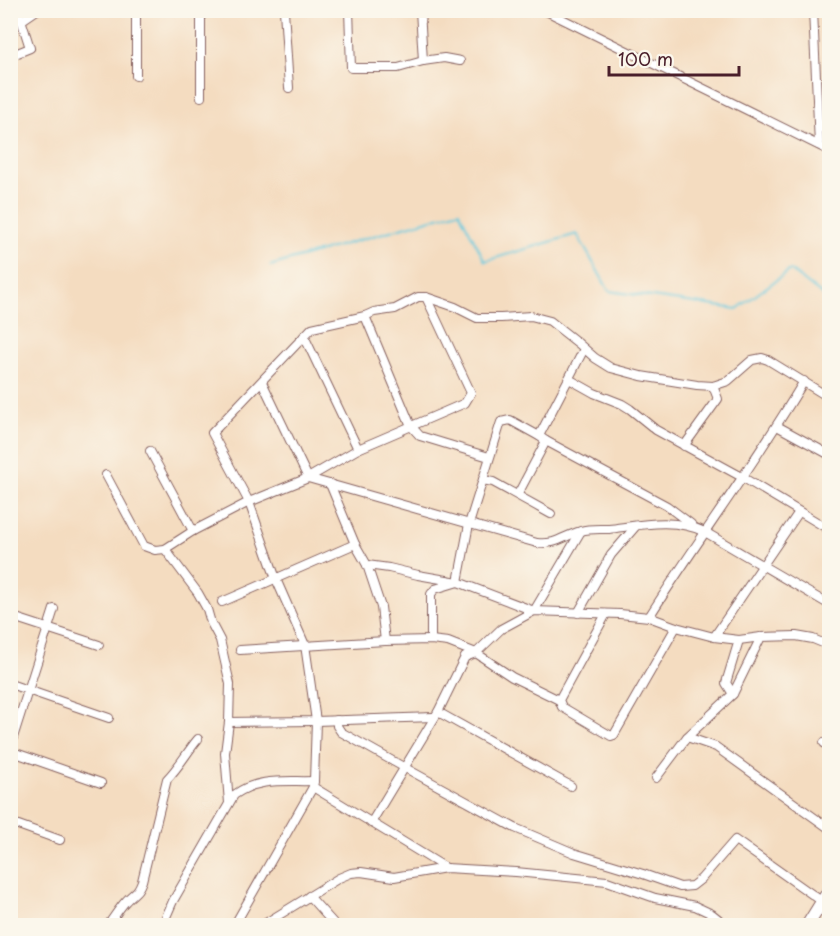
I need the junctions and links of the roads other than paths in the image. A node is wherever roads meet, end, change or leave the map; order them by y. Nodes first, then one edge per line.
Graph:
1 (18, 10) edge
2 (37, 10) edge
3 (136, 10) edge
4 (201, 10) edge
5 (284, 10) edge
6 (349, 10) edge
7 (420, 10) edge
8 (544, 10) edge
9 (813, 10) edge
10 (21, 21) junction
11 (10, 56) edge
12 (423, 61) junction
13 (460, 61) dead end
14 (136, 76) dead end
15 (289, 88) dead end
16 (201, 97) dead end
17 (819, 145) junction
18 (830, 151) edge
19 (426, 297) junction
20 (365, 316) junction
21 (304, 336) junction
22 (585, 349) junction
23 (569, 379) junction
24 (804, 381) junction
25 (261, 382) junction
26 (713, 386) junction
27 (830, 398) edge
28 (411, 426) junction
29 (777, 426) junction
30 (543, 438) junction
31 (684, 446) junction
32 (358, 449) junction
33 (150, 451) dead end
34 (830, 455) edge
35 (489, 458) junction
36 (106, 475) dead end
37 (742, 477) junction
38 (308, 478) junction
39 (483, 480) junction
40 (330, 484) junction
41 (518, 494) junction
42 (249, 502) junction
43 (799, 512) junction
44 (551, 514) dead end
45 (469, 524) junction
46 (636, 526) junction
47 (694, 527) junction
48 (581, 530) junction
49 (830, 530) edge
50 (193, 531) junction
51 (705, 532) junction
52 (355, 544) junction
53 (165, 549) junction
54 (367, 565) junction
55 (762, 565) junction
56 (276, 579) junction
57 (458, 582) junction
58 (222, 602) dead end
59 (830, 605) edge
60 (54, 609) dead end
61 (534, 611) junction
62 (578, 613) junction
63 (606, 614) junction
64 (10, 616) edge
65 (648, 617) junction
66 (676, 627) junction
67 (49, 628) junction
68 (714, 637) junction
69 (761, 637) junction
70 (431, 640) junction
71 (739, 640) junction
72 (385, 641) junction
73 (99, 645) dead end
74 (305, 645) junction
75 (830, 646) edge
76 (240, 650) dead end
77 (476, 652) junction
78 (10, 684) edge
79 (29, 691) junction
80 (733, 694) junction
81 (559, 700) junction
82 (437, 709) junction
83 (109, 718) dead end
84 (337, 720) junction
85 (316, 721) junction
86 (229, 722) junction
87 (687, 737) junction
88 (198, 740) dead end
89 (10, 749) edge
90 (405, 767) junction
91 (656, 778) dead end
92 (101, 783) dead end
93 (314, 784) junction
94 (571, 786) dead end
95 (229, 803) junction
96 (10, 822) edge
97 (371, 823) junction
98 (830, 829) edge
99 (60, 840) dead end
100 (446, 868) junction
101 (830, 889) edge
102 (309, 896) junction
103 (825, 905) edge
104 (107, 926) edge
105 (162, 926) edge
106 (234, 926) edge
107 (261, 926) edge
108 (336, 926) edge
109 (727, 926) edge
110 (807, 926) edge

1 - 10 street
2 - 10 street
3 - 14 street
4 - 16 street
5 - 15 street
6 - 12 street
7 - 12 street
8 - 17 street
9 - 17 street
10 - 11 street
12 - 13 street
17 - 18 street
19 - 20 street
19 - 22 street
19 - 28 street
20 - 21 street
20 - 28 street
21 - 25 street
21 - 32 street
22 - 23 street
22 - 26 street
23 - 30 street
23 - 31 street
24 - 26 street
24 - 27 street
24 - 29 street
25 - 38 street
25 - 42 street
26 - 31 street
28 - 32 street
28 - 35 street
29 - 34 street
29 - 37 street
30 - 35 street
30 - 41 street
30 - 47 street
31 - 37 street
32 - 38 street
33 - 50 street
35 - 39 street
36 - 53 street
37 - 43 street
37 - 51 street
38 - 40 street
38 - 42 street
39 - 41 street
39 - 45 street
40 - 45 street
40 - 52 street
41 - 44 street
42 - 50 street
42 - 56 street
43 - 49 street
43 - 55 street
45 - 48 street
45 - 57 street
46 - 47 street
46 - 48 street
46 - 62 street
47 - 51 street
48 - 61 street
50 - 53 street
51 - 55 street
51 - 65 street
52 - 54 street
52 - 56 street
53 - 86 street
54 - 57 street
54 - 72 street
55 - 59 street
55 - 68 street
56 - 58 street
56 - 74 street
57 - 61 street
57 - 70 street
60 - 67 street
61 - 62 street
61 - 77 street
62 - 63 street
63 - 65 street
63 - 81 street
64 - 67 street
65 - 66 street
66 - 68 street
66 - 81 street
67 - 73 street
67 - 79 street
68 - 71 street
69 - 71 street
69 - 75 street
69 - 80 street
70 - 72 street
70 - 77 street
71 - 80 street
72 - 74 street
74 - 76 street
74 - 85 street
77 - 81 street
77 - 82 street
78 - 79 street
79 - 83 street
79 - 89 street
80 - 87 street
82 - 84 street
82 - 90 street
82 - 94 street
84 - 85 street
84 - 90 street
85 - 86 street
85 - 93 street
86 - 95 street
87 - 91 street
87 - 98 street
88 - 104 street
89 - 92 street
90 - 97 street
90 - 103 street
93 - 95 street
93 - 97 street
93 - 106 street
95 - 105 street
96 - 99 street
97 - 100 street
100 - 102 street
100 - 109 street
101 - 103 street
102 - 107 street
102 - 108 street
103 - 110 street

